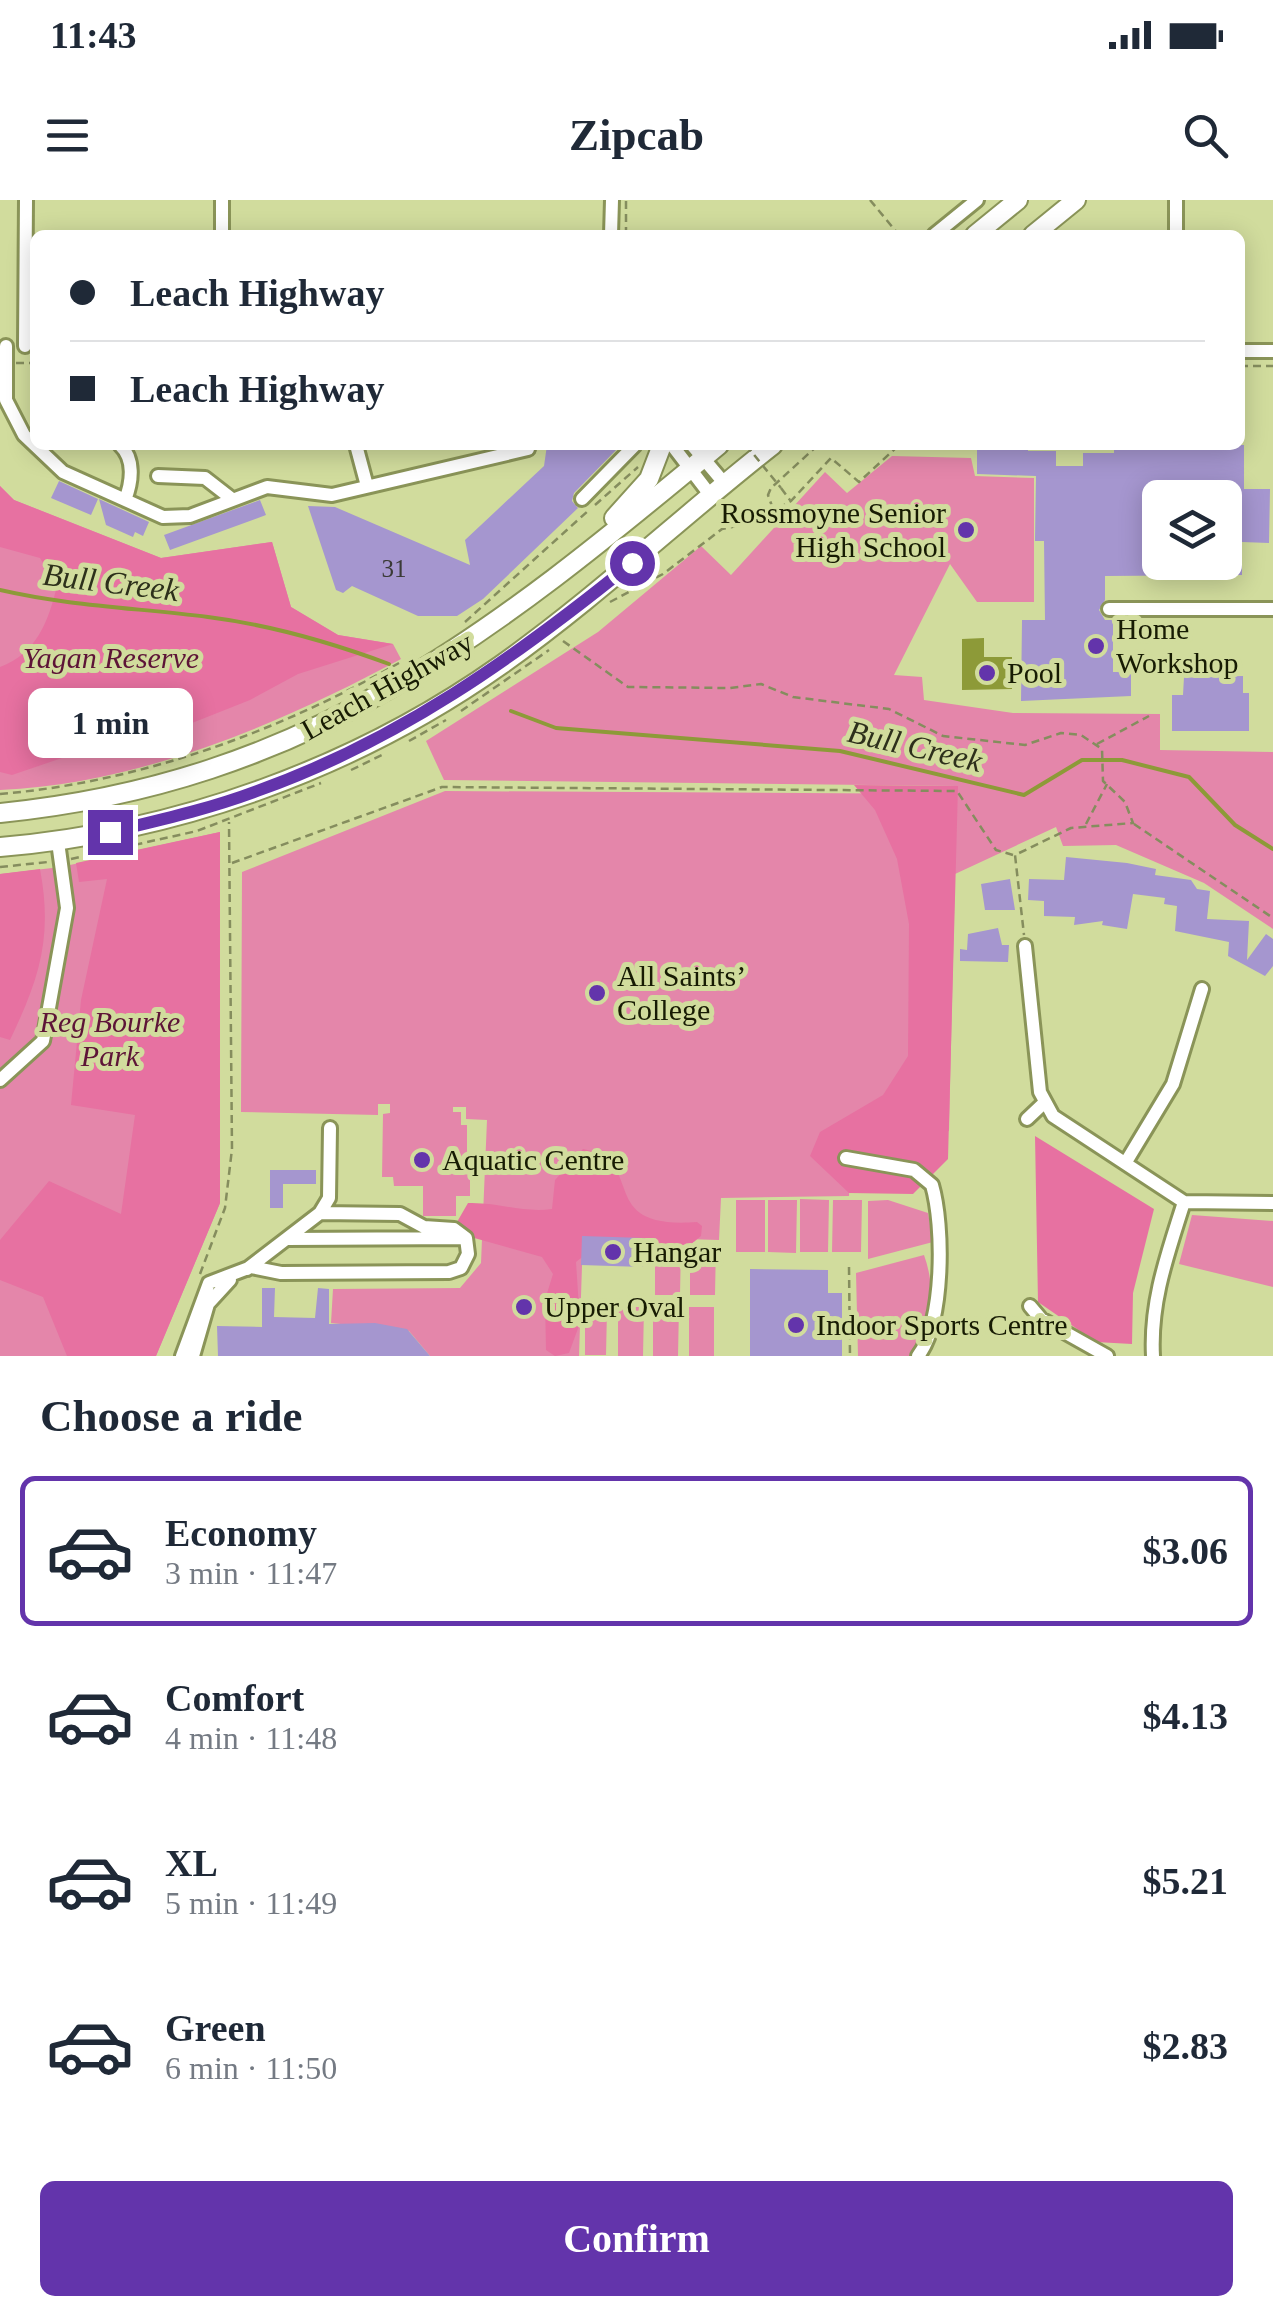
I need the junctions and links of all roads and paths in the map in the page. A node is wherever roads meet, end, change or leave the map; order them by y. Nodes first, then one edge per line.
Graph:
1 (26, 200) edge
2 (222, 200) edge
3 (612, 200) edge
4 (626, 200) edge
5 (870, 200) edge
6 (977, 200) edge
7 (1018, 200) edge
8 (1076, 200) edge
9 (1176, 200) edge
10 (222, 230) edge
11 (611, 230) edge
12 (626, 230) edge
13 (895, 230) edge
14 (940, 230) edge
15 (981, 230) edge
16 (1039, 230) edge
17 (1176, 230) edge
18 (3, 346) edge
19 (30, 346) edge
20 (1245, 351) edge
21 (1273, 351) edge
22 (1245, 366) edge
23 (1273, 366) edge
24 (17, 423) junction
25 (30, 427) edge
26 (30, 439) edge
27 (40, 450) edge
28 (124, 450) edge
29 (357, 450) edge
30 (524, 450) edge
31 (630, 450) edge
32 (660, 450) edge
33 (750, 450) edge
34 (767, 450) edge
35 (813, 450) edge
36 (894, 450) edge
37 (696, 457) edge
38 (645, 460) dead end
39 (158, 476) dead end
40 (367, 486) junction
41 (718, 490) junction
42 (582, 499) dead end
43 (125, 500) junction
44 (232, 500) junction
45 (791, 501) junction
46 (554, 579) junction
47 (1110, 609) dead end
48 (1273, 609) edge
49 (454, 632) dead end
50 (561, 640) dead end
51 (410, 657) dead end
52 (1149, 716) dead end
53 (1096, 745) junction
54 (1107, 784) junction
55 (0, 794) edge
56 (0, 812) edge
57 (228, 821) dead end
58 (1132, 823) junction
59 (1085, 825) junction
60 (58, 842) junction
61 (0, 847) edge
62 (1015, 855) junction
63 (232, 863) junction
64 (1273, 918) edge
65 (1025, 946) joint
66 (1202, 989) dead end
67 (0, 1080) edge
68 (1045, 1102) junction
69 (1027, 1120) dead end
70 (330, 1128) dead end
71 (846, 1158) dead end
72 (1126, 1162) junction
73 (1184, 1202) junction
74 (1273, 1204) edge
75 (320, 1214) junction
76 (466, 1238) junction
77 (287, 1239) junction
78 (250, 1266) junction
79 (849, 1267) dead end
80 (197, 1282) dead end
81 (1030, 1306) dead end
82 (182, 1356) edge
83 (193, 1356) edge
84 (850, 1356) edge
85 (918, 1356) edge
86 (1107, 1356) edge
87 (1153, 1356) edge

1 - 19 street
2 - 10 street
3 - 11 street
4 - 12 path
5 - 13 path
6 - 14 street
7 - 15 highway
8 - 16 highway
9 - 17 street
18 - 19 street
18 - 24 street
20 - 21 street
22 - 23 path
24 - 25 street
24 - 26 street
27 - 43 street
28 - 43 street
29 - 40 street
30 - 40 street
31 - 42 street
32 - 46 highway
33 - 45 path, bridge
34 - 41 highway, Leach Highway
35 - 45 path
36 - 45 path
37 - 41 street
37 - 46 highway, Leach Highway
38 - 49 path
39 - 44 street
40 - 44 street
41 - 60 highway, Leach Highway
43 - 44 street
46 - 56 highway, Leach Highway
47 - 48 street
50 - 53 path
51 - 55 path
52 - 53 path
53 - 54 path
54 - 58 path
54 - 59 path
57 - 63 path
58 - 59 path
58 - 64 path
59 - 62 path
60 - 61 highway, Leach Highway
60 - 67 street
62 - 63 path
62 - 65 path
63 - 80 path
65 - 68 street
66 - 72 street
68 - 69 street
68 - 72 street
70 - 75 street
71 - 85 street
72 - 73 street
73 - 74 street
73 - 87 street
75 - 76 street
75 - 77 street
76 - 77 street
76 - 78 street
77 - 78 street
78 - 82 street
78 - 83 street
79 - 84 path
81 - 86 street

